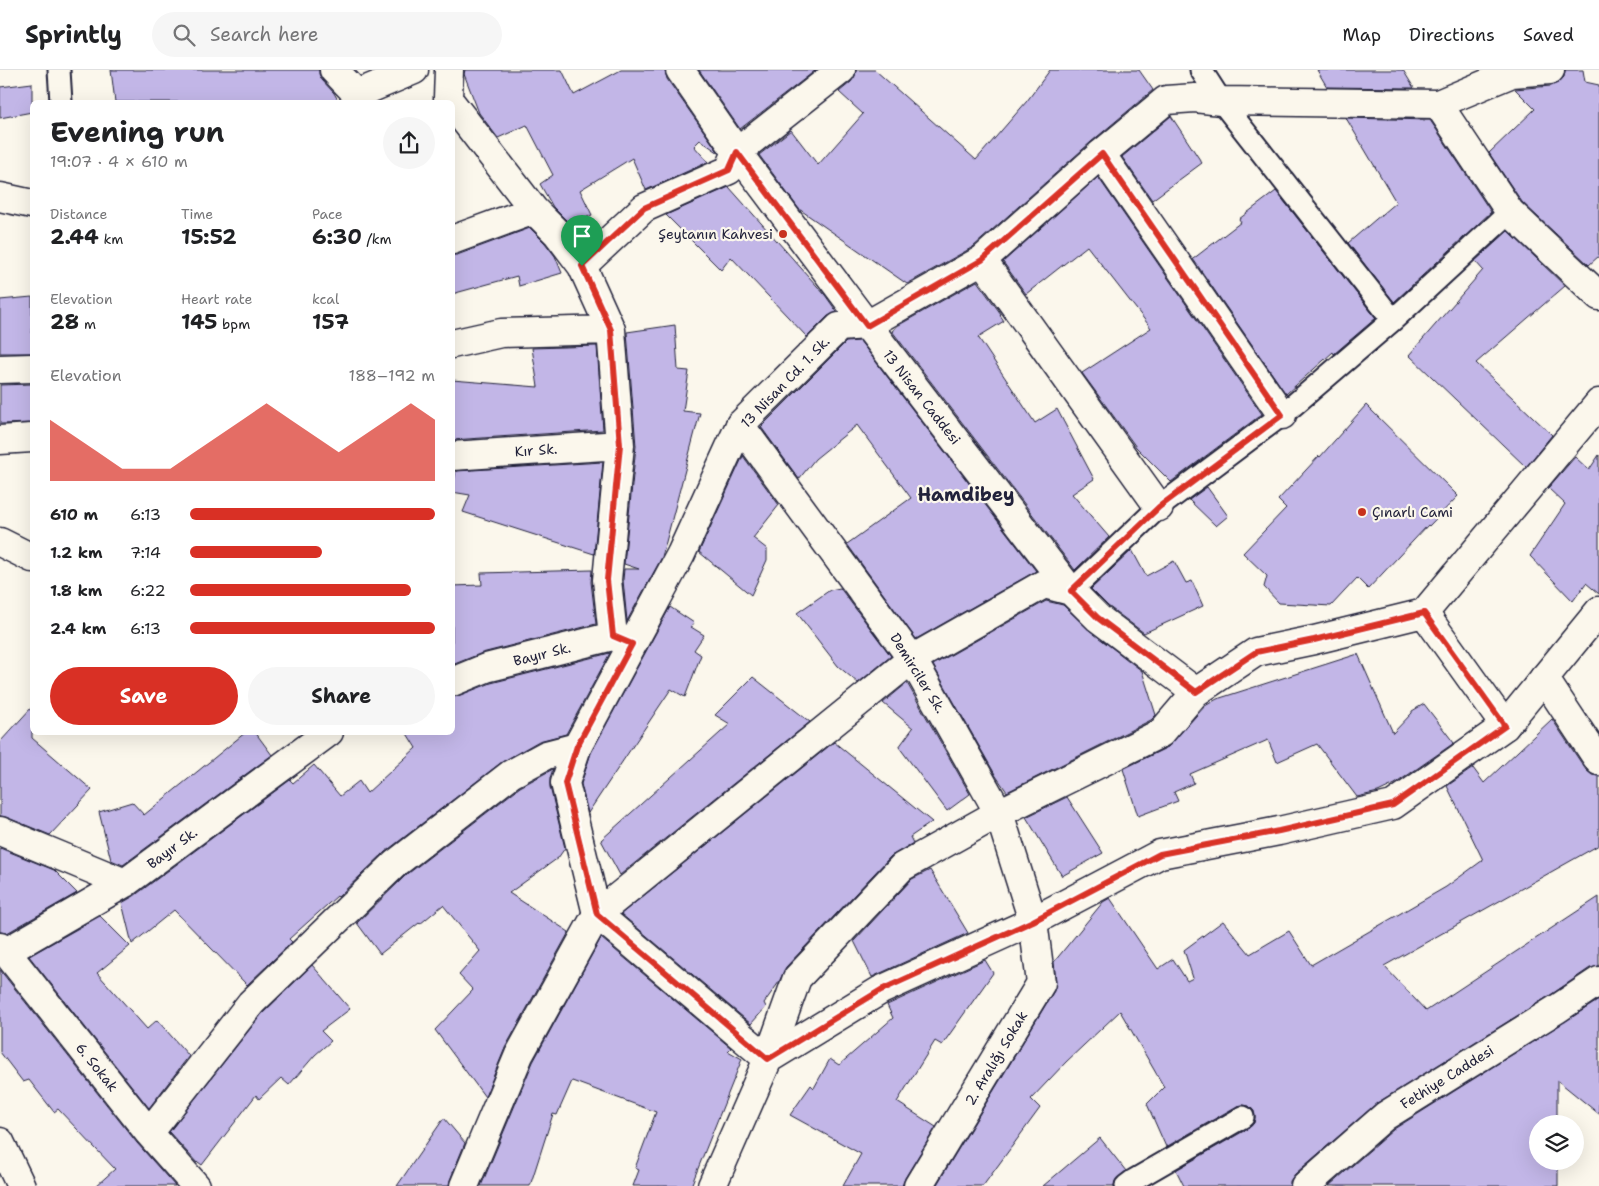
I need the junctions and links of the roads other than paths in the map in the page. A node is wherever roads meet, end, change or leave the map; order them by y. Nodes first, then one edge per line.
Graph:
1 (59, 70) edge
2 (334, 70) edge
3 (414, 70) edge
4 (449, 70) edge
5 (680, 70) edge
6 (841, 70) edge
7 (1201, 70) edge
8 (1550, 70) edge
9 (1512, 72) edge
10 (359, 98) edge
11 (61, 100) edge
12 (449, 100) edge
13 (1221, 102) junction
14 (1438, 104) junction
15 (455, 110) edge
16 (737, 152) junction
17 (1102, 154) junction
18 (0, 197) edge
19 (30, 204) edge
20 (534, 210) junction
21 (1510, 212) junction
22 (455, 239) edge
23 (982, 260) junction
24 (582, 266) junction
25 (1599, 296) edge
26 (1393, 320) junction
27 (867, 326) junction
28 (611, 330) junction
29 (455, 343) edge
30 (30, 368) edge
31 (0, 369) edge
32 (1599, 403) edge
33 (1282, 415) junction
34 (740, 425) junction
35 (30, 438) edge
36 (0, 440) edge
37 (620, 445) junction
38 (455, 456) edge
39 (1159, 507) junction
40 (0, 542) edge
41 (30, 557) edge
42 (1071, 591) junction
43 (1599, 611) edge
44 (1424, 613) junction
45 (622, 640) junction
46 (912, 659) junction
47 (1544, 678) junction
48 (455, 681) edge
49 (1196, 692) junction
50 (1505, 726) junction
51 (323, 735) edge
52 (577, 746) junction
53 (1599, 761) edge
54 (999, 813) junction
55 (0, 831) edge
56 (125, 883) junction
57 (597, 914) junction
58 (1033, 921) junction
59 (3, 950) edge
60 (1599, 981) edge
61 (768, 1059) junction
62 (1243, 1117) dead end
63 (149, 1133) junction
64 (0, 1142) edge
65 (21, 1186) edge
66 (196, 1186) edge
67 (464, 1186) edge
68 (712, 1186) edge
69 (918, 1186) edge
70 (1126, 1186) edge
71 (1305, 1186) edge

1 - 11 lane
2 - 10 street
3 - 10 street
4 - 12 street
5 - 16 street, 13 Nisan Caddesi
6 - 16 street
7 - 13 lane
8 - 9 street
9 - 14 street
13 - 14 street, 13 Nisan Cd. 1. Sk.
13 - 17 street, 13 Nisan Cd. 1. Sk.
13 - 26 lane
14 - 21 street
15 - 20 street
16 - 24 street
16 - 27 street, 13 Nisan Caddesi
17 - 23 street, 13 Nisan Cd. 1. Sk.
17 - 33 street
18 - 19 street
20 - 22 street
20 - 24 street
21 - 25 street
21 - 26 lane
23 - 27 street, 13 Nisan Cd. 1. Sk.
23 - 39 street
24 - 28 street
26 - 33 lane
27 - 34 street, 13 Nisan Cd. 1. Sk.
27 - 42 street, 13 Nisan Caddesi
28 - 29 street
28 - 37 street
30 - 31 street
32 - 44 street
33 - 39 lane
34 - 45 street, 13 Nisan Cd. 1. Sk.
34 - 46 street, Demirciler Sk.
35 - 36 street
37 - 38 street, Kır Sk.
37 - 45 street
39 - 42 lane
40 - 41 street
42 - 46 street
42 - 49 street, 13 Nisan Caddesi
43 - 47 street
44 - 49 street
44 - 50 street
45 - 48 street, Bayır Sk.
45 - 52 street, 13 Nisan Cd. 1. Sk.
46 - 54 street, Demirciler Sk.
46 - 57 street
47 - 50 street
47 - 53 street
49 - 54 street
50 - 58 street
51 - 56 street, Bayır Sk.
52 - 57 street, 13 Nisan Cd. 1. Sk.
52 - 63 street
54 - 58 street, Demirciler Sk.
54 - 61 street
55 - 56 street
56 - 59 street, Bayır Sk.
57 - 61 street
57 - 67 street
58 - 61 street
58 - 69 street, 2. Aralığı Sokak
59 - 63 street, 6. Sokak
60 - 71 street, Fethiye Caddesi
61 - 68 street
62 - 70 lane
63 - 66 street, 6. Sokak
64 - 65 street

